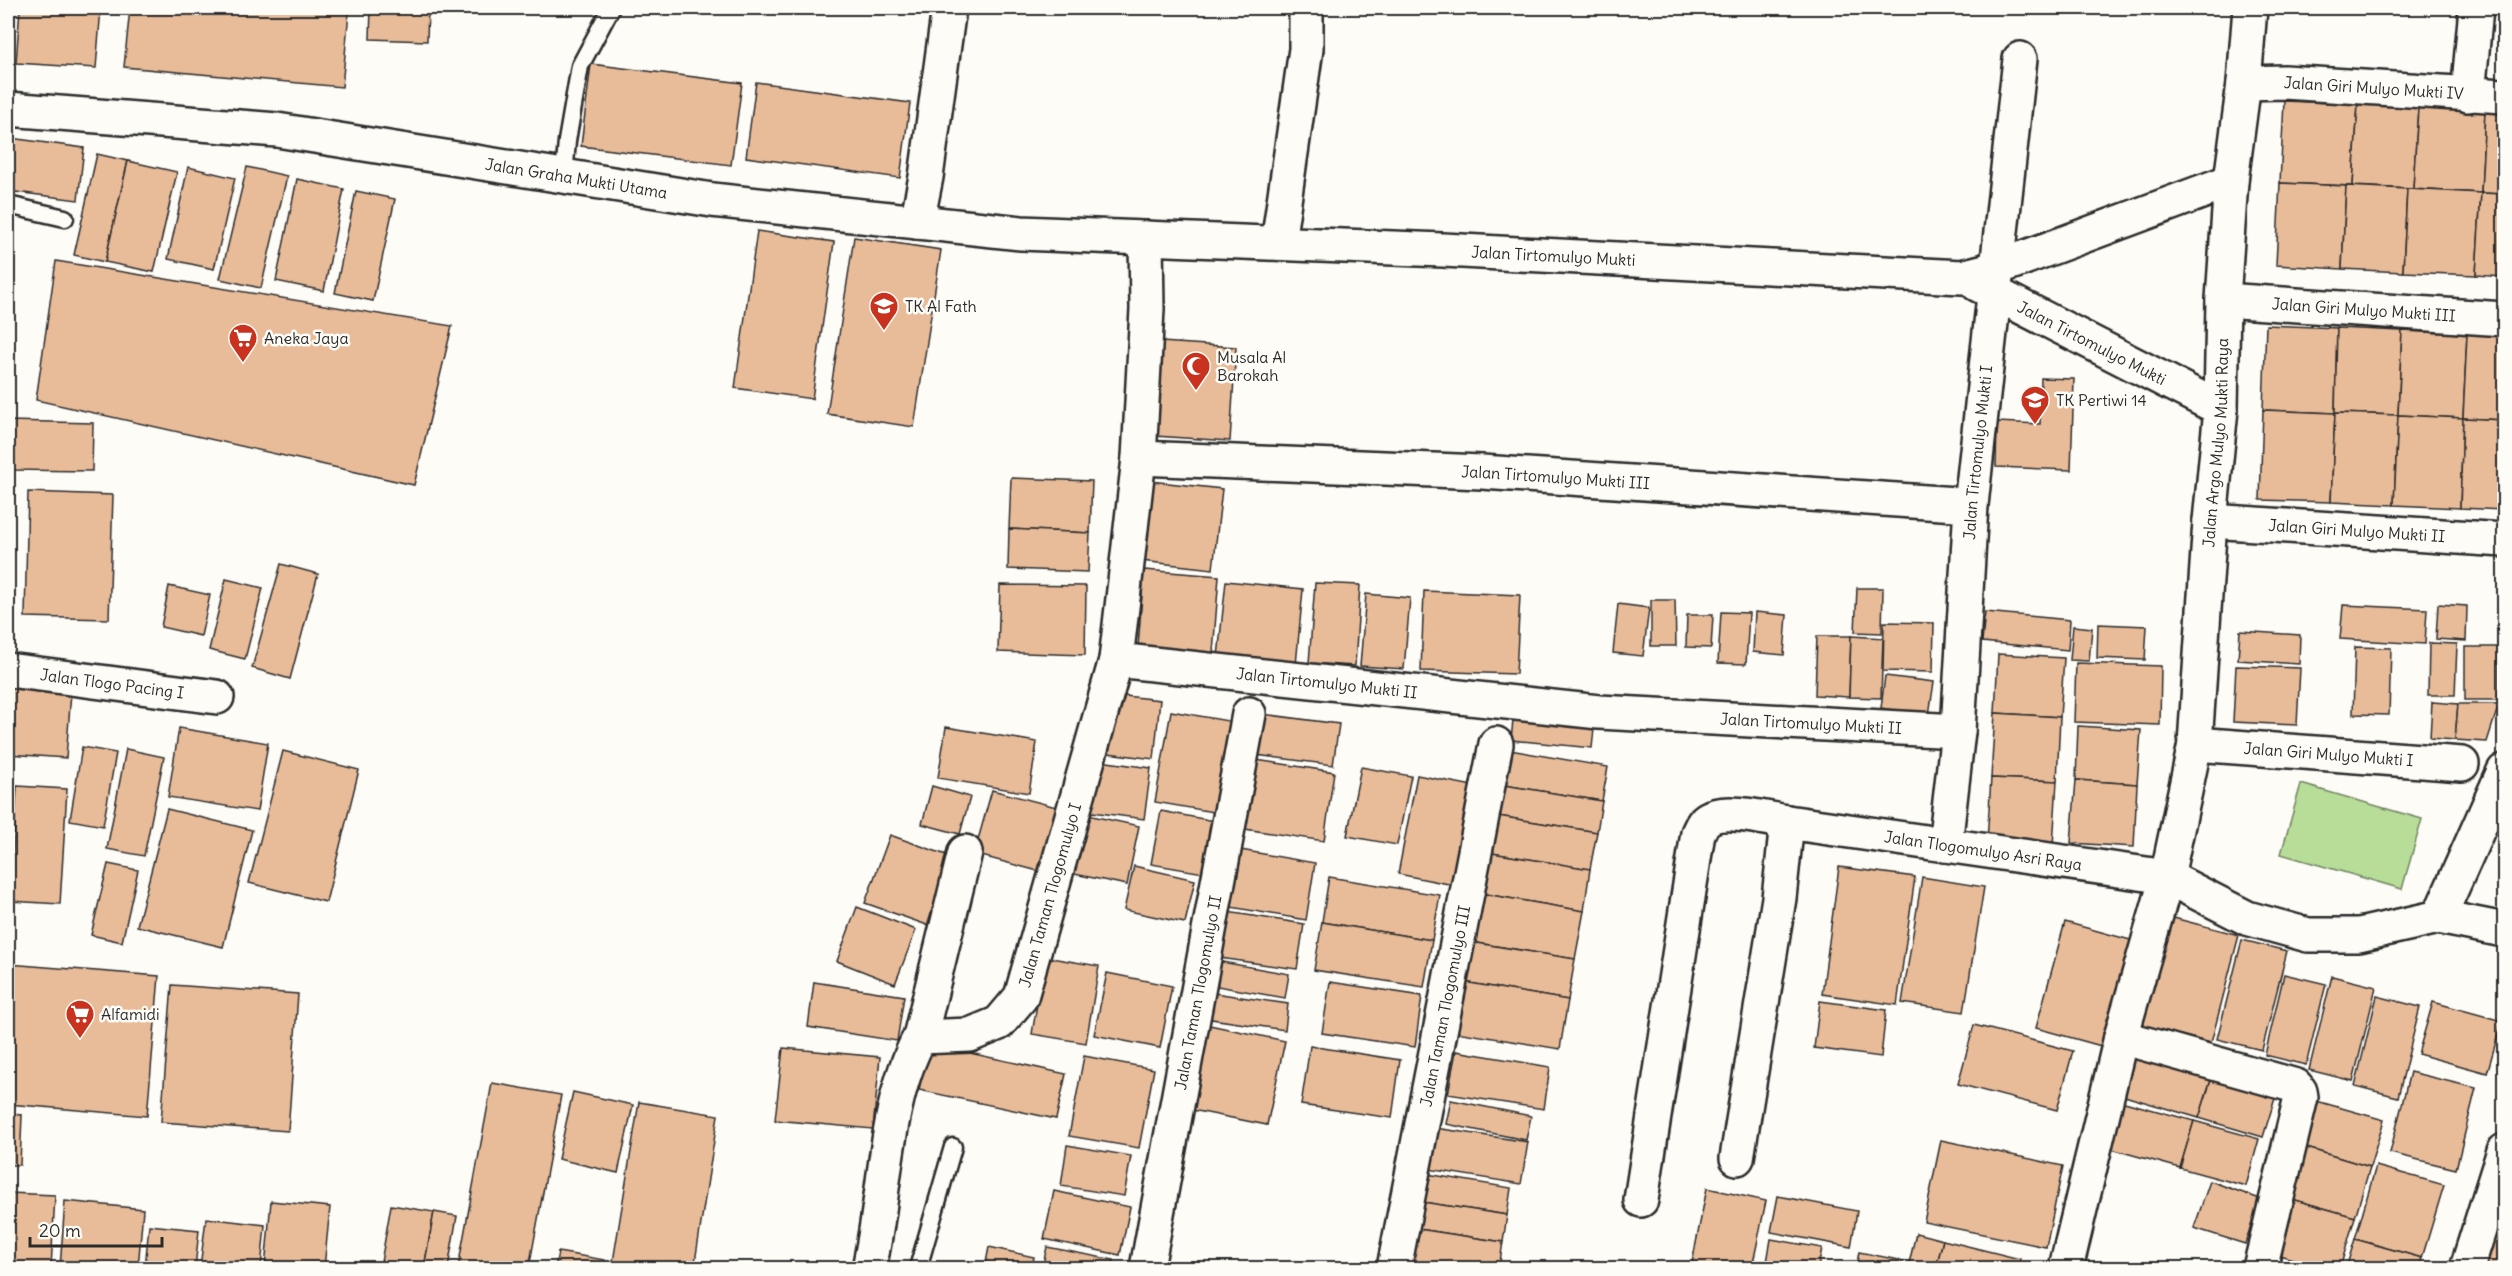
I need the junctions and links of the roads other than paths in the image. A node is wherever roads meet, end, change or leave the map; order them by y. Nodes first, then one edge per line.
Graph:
1 (611, 8) edge
2 (949, 8) edge
3 (1306, 8) edge
4 (2250, 8) edge
5 (2476, 8) edge
6 (2020, 59) dead end
7 (2244, 83) junction
8 (2468, 95) junction
9 (2505, 96) edge
10 (8, 109) edge
11 (564, 176) junction
12 (2230, 181) junction
13 (8, 205) edge
14 (65, 218) dead end
15 (917, 222) junction
16 (1146, 238) junction
17 (1278, 243) junction
18 (1996, 281) junction
19 (2223, 300) junction
20 (2505, 319) edge
21 (2221, 409) junction
22 (1139, 458) junction
23 (1971, 505) junction
24 (2210, 521) junction
25 (2505, 540) edge
26 (1116, 660) junction
27 (8, 670) edge
28 (218, 697) dead end
29 (1249, 714) dead end
30 (1958, 731) junction
31 (1496, 744) dead end
32 (2195, 744) junction
33 (2462, 764) dead end
34 (2505, 771) edge
35 (1787, 822) junction
36 (1945, 845) junction
37 (965, 852) dead end
38 (2166, 878) junction
39 (2439, 918) junction
40 (2505, 930) edge
41 (920, 1037) junction
42 (2121, 1037) junction
43 (953, 1147) dead end
44 (2505, 1151) edge
45 (1737, 1158) dead end
46 (1641, 1200) dead end
47 (868, 1269) edge
48 (918, 1269) edge
49 (1147, 1269) edge
50 (1394, 1269) edge
51 (2066, 1269) edge
52 (2260, 1269) edge
53 (2467, 1269) edge

1 - 11 lane
2 - 15 street
3 - 17 street
4 - 7 street, Jalan Argo Mulyo Mukti Raya
5 - 8 street
6 - 18 street, Jalan Tirtomulyo Mukti I
7 - 8 street, Jalan Giri Mulyo Mukti IV
7 - 12 street, Jalan Argo Mulyo Mukti Raya
8 - 9 street, Jalan Giri Mulyo Mukti IV
10 - 11 street, Jalan Graha Mukti Utama
11 - 15 street, Jalan Graha Mukti Utama
12 - 18 street, Jalan Tirtomulyo Mukti
12 - 19 street, Jalan Argo Mulyo Mukti Raya
13 - 14 lane
15 - 16 street, Jalan Graha Mukti Utama
16 - 17 street, Jalan Tirtomulyo Mukti
16 - 22 street
17 - 18 street, Jalan Tirtomulyo Mukti
18 - 21 street, Jalan Tirtomulyo Mukti
18 - 23 street, Jalan Tirtomulyo Mukti I
19 - 20 street, Jalan Giri Mulyo Mukti III
19 - 21 street, Jalan Argo Mulyo Mukti Raya
21 - 24 street, Jalan Argo Mulyo Mukti Raya
22 - 23 street, Jalan Tirtomulyo Mukti III
22 - 26 street
23 - 30 street, Jalan Tirtomulyo Mukti I
24 - 25 street, Jalan Giri Mulyo Mukti II
24 - 32 street, Jalan Argo Mulyo Mukti Raya
26 - 30 street, Jalan Tirtomulyo Mukti II
26 - 41 street, Jalan Taman Tlogomulyo I
27 - 28 street, Jalan Tlogo Pacing I
29 - 49 street, Jalan Taman Tlogomulyo II
30 - 36 street, Jalan Tirtomulyo Mukti I
31 - 50 street, Jalan Taman Tlogomulyo III
32 - 33 street, Jalan Giri Mulyo Mukti I
32 - 38 street, Jalan Argo Mulyo Mukti Raya
34 - 39 street
35 - 36 street, Jalan Tlogomulyo Asri Raya
35 - 45 street
35 - 46 street, Jalan Tlogomulyo Asri Raya
36 - 38 street, Jalan Tlogomulyo Asri Raya
37 - 41 street
38 - 39 street, Jalan Tlogomulyo Asri Raya
38 - 42 street, Jalan Argo Mulyo Mukti Raya
39 - 40 street, Jalan Tlogomulyo Asri Raya
41 - 47 street
42 - 51 street, Jalan Argo Mulyo Mukti Raya
42 - 52 street
43 - 48 lane
44 - 53 street

